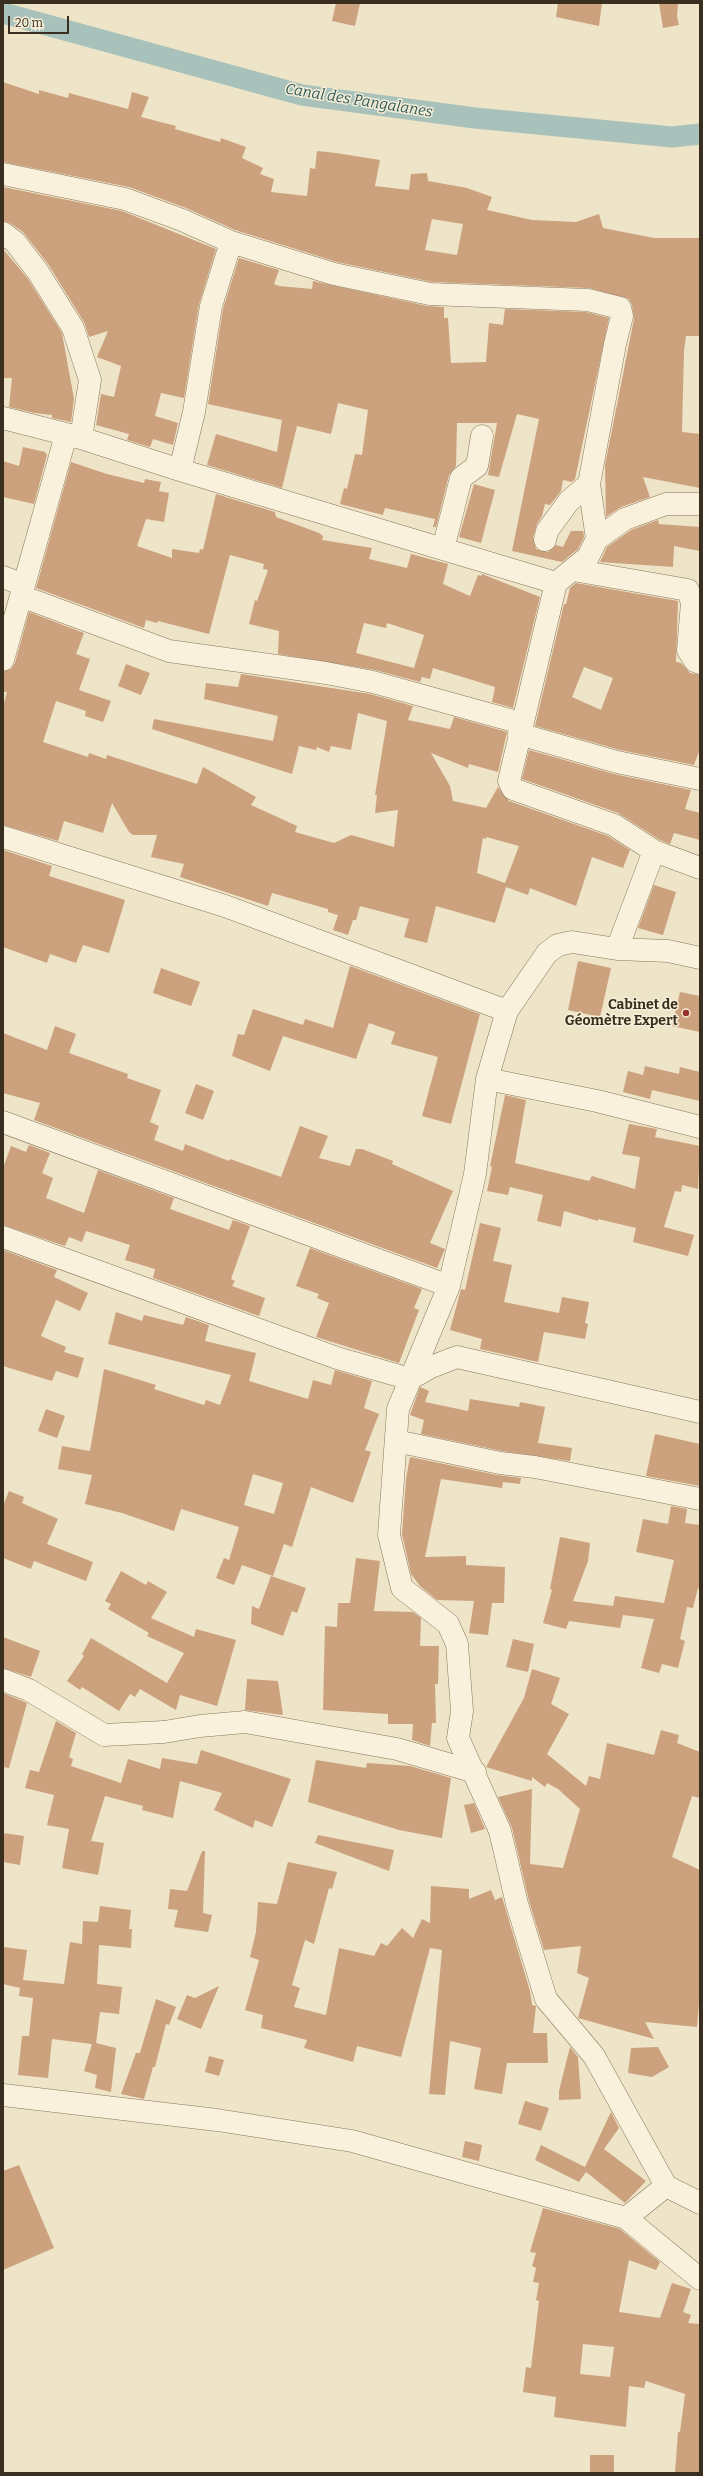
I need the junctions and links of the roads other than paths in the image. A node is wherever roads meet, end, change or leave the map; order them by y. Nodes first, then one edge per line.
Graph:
1 (3, 174) edge
2 (3, 233) edge
3 (231, 242) junction
4 (3, 418) edge
5 (73, 436) junction
6 (482, 436) dead end
7 (180, 470) junction
8 (589, 484) junction
9 (700, 504) edge
10 (597, 538) junction
11 (545, 540) dead end
12 (443, 549) junction
13 (565, 576) junction
14 (3, 577) edge
15 (23, 590) junction
16 (3, 660) edge
17 (700, 663) edge
18 (520, 729) junction
19 (700, 779) edge
20 (3, 837) edge
21 (654, 850) junction
22 (700, 868) edge
23 (617, 949) junction
24 (700, 958) edge
25 (507, 1011) junction
26 (487, 1079) junction
27 (3, 1122) edge
28 (700, 1127) edge
29 (3, 1237) edge
30 (449, 1286) junction
31 (410, 1379) junction
32 (700, 1412) edge
33 (396, 1441) junction
34 (700, 1499) edge
35 (3, 1680) edge
36 (475, 1772) junction
37 (3, 2095) edge
38 (666, 2186) junction
39 (700, 2203) edge
40 (626, 2218) junction
41 (700, 2279) edge

1 - 3 street
2 - 5 street
3 - 7 street
3 - 8 street
4 - 5 street
5 - 7 street
5 - 15 street
6 - 12 street
7 - 12 street
8 - 10 street
8 - 11 street
9 - 10 street
10 - 13 street
12 - 13 street
13 - 17 street
13 - 18 street
14 - 15 street
15 - 16 street
15 - 18 street
18 - 19 street
18 - 21 street
20 - 25 street
21 - 22 street
21 - 23 street
23 - 24 street
23 - 25 street
25 - 26 street
26 - 28 street
26 - 30 street
27 - 30 street
29 - 31 street
30 - 31 street
31 - 32 street
31 - 33 street
33 - 34 street
33 - 36 street
35 - 36 street
36 - 38 street
37 - 40 street
38 - 39 street
38 - 40 street
40 - 41 street

